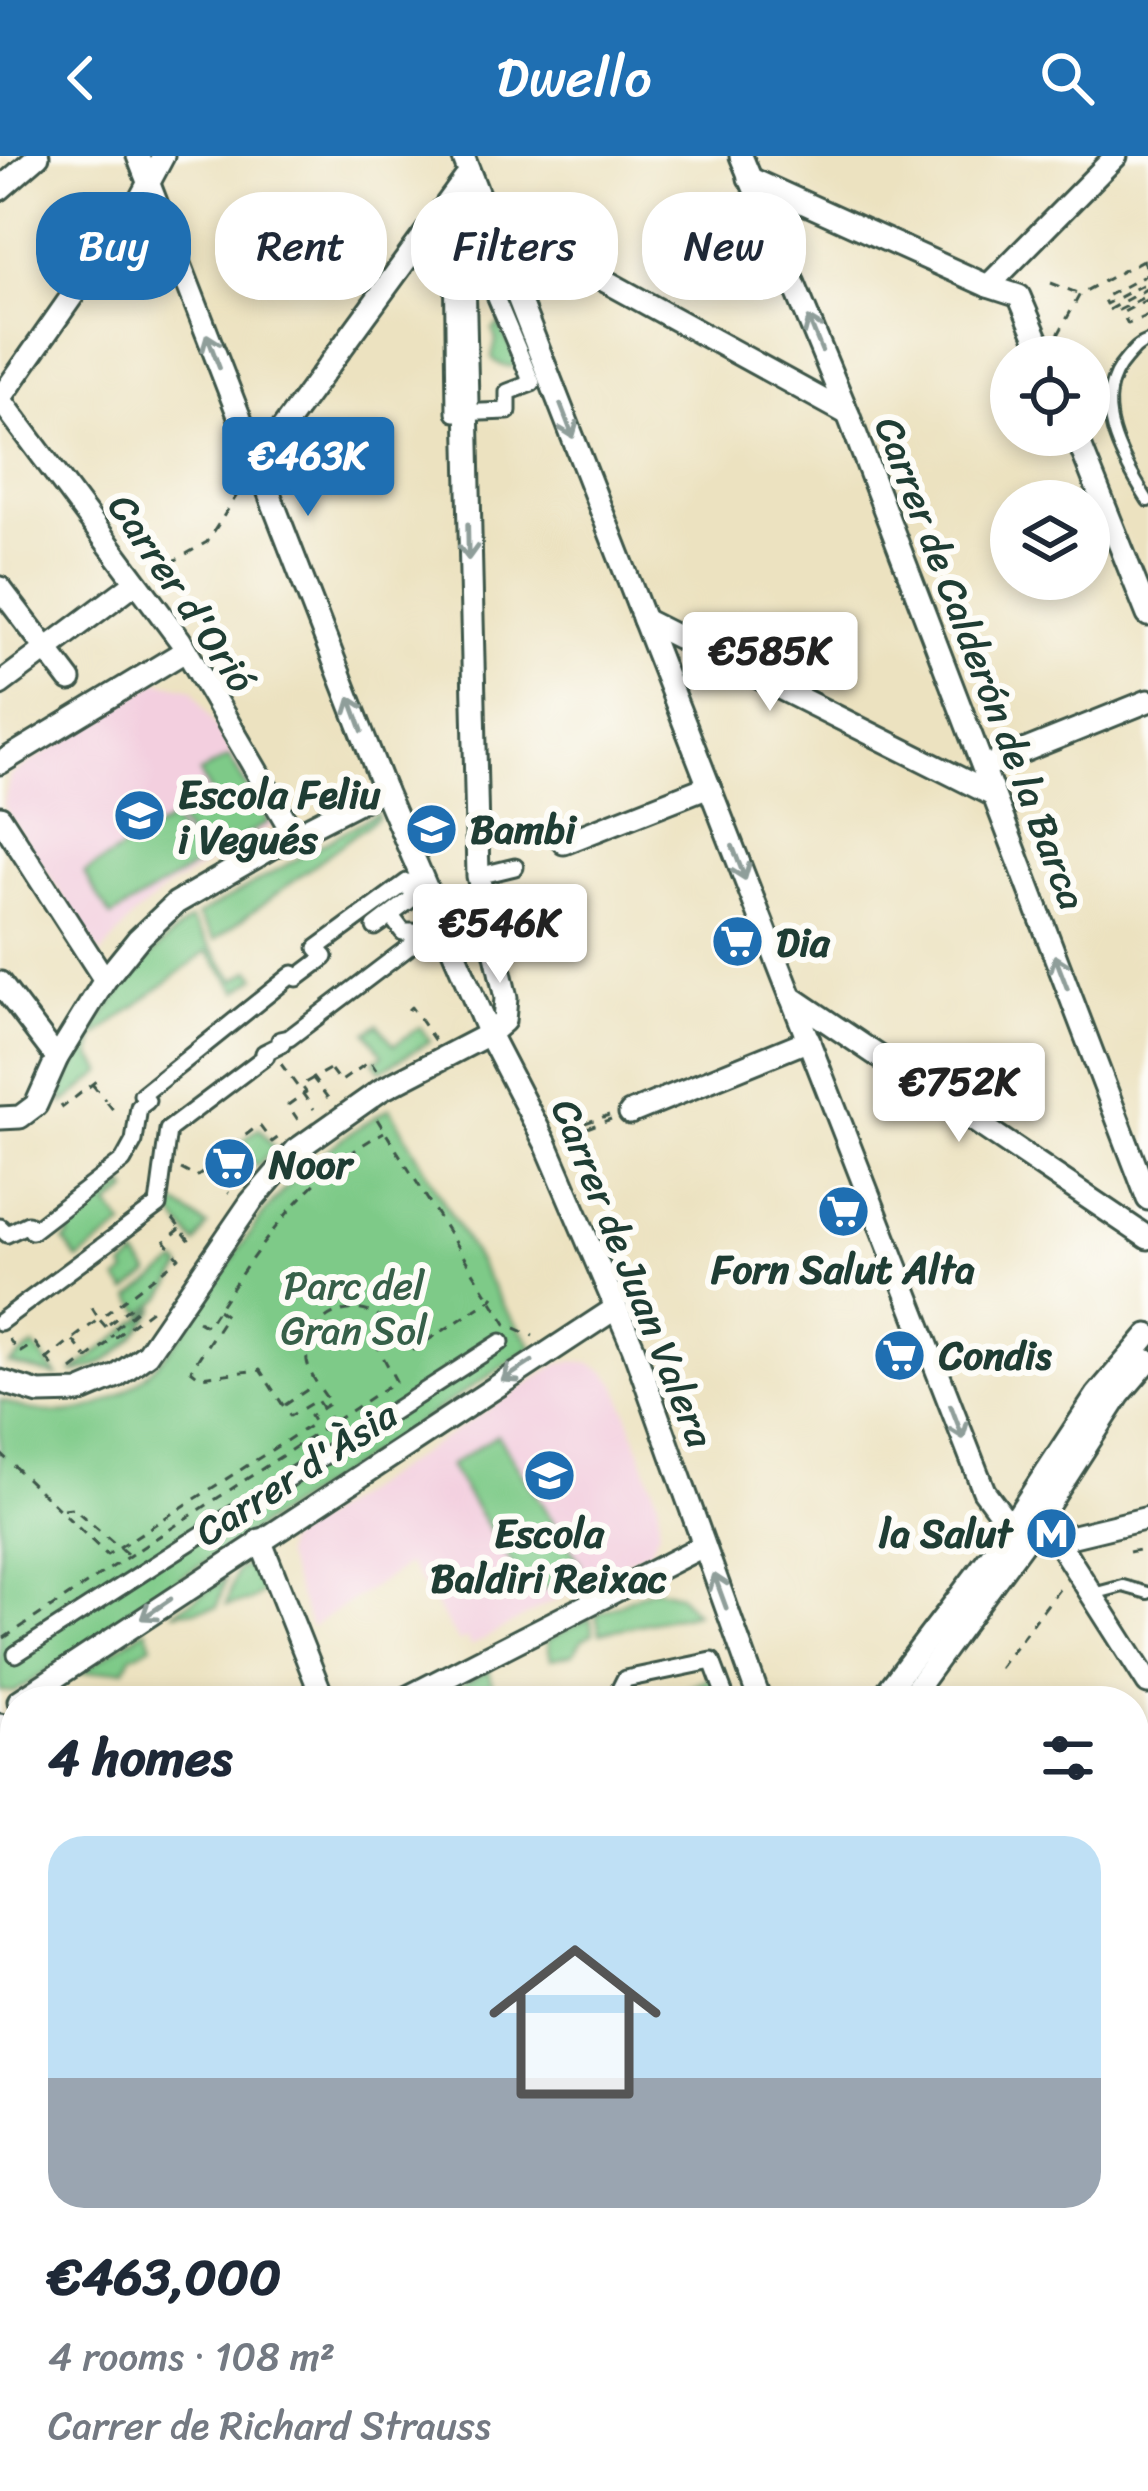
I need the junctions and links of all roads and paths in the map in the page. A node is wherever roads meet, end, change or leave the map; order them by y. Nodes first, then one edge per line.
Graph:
1 (38, 156) edge
2 (138, 156) edge
3 (163, 156) edge
4 (1116, 156) edge
5 (466, 165) edge
6 (745, 167) edge
7 (148, 179) junction
8 (0, 189) edge
9 (1145, 258) edge
10 (1148, 273) edge
11 (1051, 283) dead end
12 (988, 286) junction
13 (618, 288) edge
14 (1148, 291) edge
15 (1080, 294) junction
16 (466, 300) edge
17 (497, 300) edge
18 (520, 300) edge
19 (1148, 315) edge
20 (1042, 336) edge
21 (1058, 336) edge
22 (1148, 341) edge
23 (0, 399) edge
24 (467, 412) junction
25 (848, 414) junction
26 (1084, 456) edge
27 (253, 469) junction
28 (1147, 496) edge
29 (140, 580) junction
30 (0, 588) edge
31 (1148, 615) edge
32 (644, 620) junction
33 (46, 648) junction
34 (185, 651) junction
35 (70, 680) dead end
36 (0, 684) edge
37 (1148, 701) edge
38 (0, 763) edge
39 (984, 767) junction
40 (709, 786) junction
41 (384, 789) junction
42 (993, 795) junction
43 (0, 817) edge
44 (294, 835) junction
45 (8, 848) edge
46 (558, 848) dead end
47 (515, 867) dead end
48 (478, 876) junction
49 (105, 980) junction
50 (0, 983) edge
51 (790, 997) junction
52 (408, 1010) dead end
53 (489, 1034) junction
54 (809, 1040) junction
55 (436, 1043) dead end
56 (57, 1058) junction
57 (278, 1059) dead end
58 (370, 1061) dead end
59 (312, 1078) junction
60 (340, 1082) junction
61 (325, 1093) junction
62 (304, 1094) junction
63 (333, 1104) dead end
64 (63, 1107) dead end
65 (626, 1112) joint
66 (117, 1115) dead end
67 (319, 1115) dead end
68 (0, 1118) edge
69 (377, 1119) dead end
70 (299, 1122) dead end
71 (586, 1126) dead end
72 (286, 1132) dead end
73 (384, 1132) junction
74 (186, 1171) dead end
75 (219, 1183) junction
76 (234, 1199) dead end
77 (1148, 1199) edge
78 (171, 1216) dead end
79 (0, 1227) edge
80 (180, 1229) junction
81 (1148, 1238) edge
82 (198, 1251) dead end
83 (496, 1293) dead end
84 (166, 1298) dead end
85 (491, 1300) junction
86 (89, 1303) dead end
87 (616, 1308) junction
88 (218, 1310) junction
89 (99, 1319) junction
90 (196, 1320) dead end
91 (409, 1322) dead end
92 (0, 1325) edge
93 (392, 1329) junction
94 (1148, 1335) edge
95 (114, 1338) junction
96 (538, 1339) dead end
97 (73, 1340) junction
98 (501, 1342) dead end
99 (87, 1358) junction
100 (47, 1359) junction
101 (1148, 1361) edge
102 (389, 1364) junction
103 (394, 1371) dead end
104 (0, 1381) edge
105 (314, 1385) dead end
106 (284, 1406) junction
107 (322, 1408) junction
108 (330, 1420) dead end
109 (0, 1454) edge
110 (59, 1510) junction
111 (1148, 1518) edge
112 (1020, 1529) junction
113 (260, 1540) junction
114 (1057, 1540) junction
115 (703, 1546) junction
116 (120, 1547) junction
117 (1148, 1547) edge
118 (1129, 1552) dead end
119 (128, 1555) junction
120 (1058, 1591) dead end
121 (1148, 1593) edge
122 (1092, 1595) junction
123 (4, 1638) dead end
124 (16, 1654) dead end
125 (999, 1668) dead end
126 (1148, 1683) edge
127 (41, 1686) edge
128 (318, 1686) edge
129 (429, 1686) edge
130 (621, 1686) edge
131 (722, 1686) edge
132 (754, 1686) edge
133 (892, 1686) edge
134 (917, 1686) edge

1 - 8 street
2 - 7 street, Carrer de Juan Valera
3 - 7 street
4 - 12 street
5 - 27 street
6 - 12 street
25 -> 6 street, Carrer de Calderón de la Barca
7 - 23 street
27 -> 7 street, Carrer de Juan Valera
9 - 10 path
9 - 15 path
10 - 14 path
11 - 15 path
12 - 20 street
13 - 25 street
14 - 14 path
14 - 19 path
15 - 21 path
16 - 24 street
17 - 24 street
18 -> 32 street
22 - 28 lane
23 - 29 street, Carrer d'Orió
24 -> 48 street
25 - 39 street, Carrer de Calderón de la Barca
26 - 31 street
27 - 29 path
41 -> 27 street, Carrer de Juan Valera
29 - 33 street
29 - 34 street, Carrer d'Orió
30 - 33 street
32 - 40 street
32 - 42 street
33 - 35 street
33 - 36 street
34 - 38 street
34 - 44 street, Carrer d'Orió
37 - 39 street
39 - 42 street, Carrer de Calderón de la Barca
40 - 46 street
40 -> 51 street
41 - 44 street
41 - 53 street, Carrer de Juan Valera
77 -> 42 street, Carrer de Calderón de la Barca
43 - 45 street
44 - 49 street
45 - 49 street
47 - 48 street
48 - 53 street
49 - 56 street
50 - 56 street
51 - 54 street
51 - 81 street
52 - 55 path
53 - 87 street, Carrer de Juan Valera
53 - 104 street
54 - 65 street
54 -> 112 street
56 - 68 street
57 - 62 path
58 - 60 path
59 - 60 path
59 - 61 path
59 - 62 path
60 - 61 path
61 - 63 path
62 - 67 path
62 - 70 path
64 - 66 path
65 - 71 path
69 - 73 path
72 - 75 path
73 - 85 path
73 - 88 path
74 - 75 path
75 - 76 path
78 - 80 path
79 - 92 street
80 - 82 path
80 - 89 path
83 - 85 path
84 - 95 path
85 - 93 path
85 - 96 path
86 - 89 path
87 -> 113 street, Carrer d'Àsia
87 - 115 street, Carrer de Juan Valera
88 - 90 path
88 - 106 path
89 - 95 path
89 - 97 path
91 - 93 path
92 - 100 path
93 - 102 path
93 - 107 path
94 - 112 street
95 - 99 path
97 - 99 path
97 - 100 path
98 - 124 street
99 - 100 path
101 - 112 street
102 - 103 path
102 - 119 path
105 - 106 path
106 - 107 path
107 - 108 path
107 - 116 path
109 - 110 path
110 - 116 path
110 - 116 path
111 - 114 street
112 - 114 street
112 - 133 street
112 - 134 street
113 -> 127 street, Carrer d'Àsia
113 - 128 street
114 - 122 street
115 - 129 street
132 -> 115 street, Carrer de Juan Valera
116 - 119 path
117 - 118 path
119 - 123 path
120 - 125 path
121 - 122 lane
122 - 126 street
130 - 131 street

